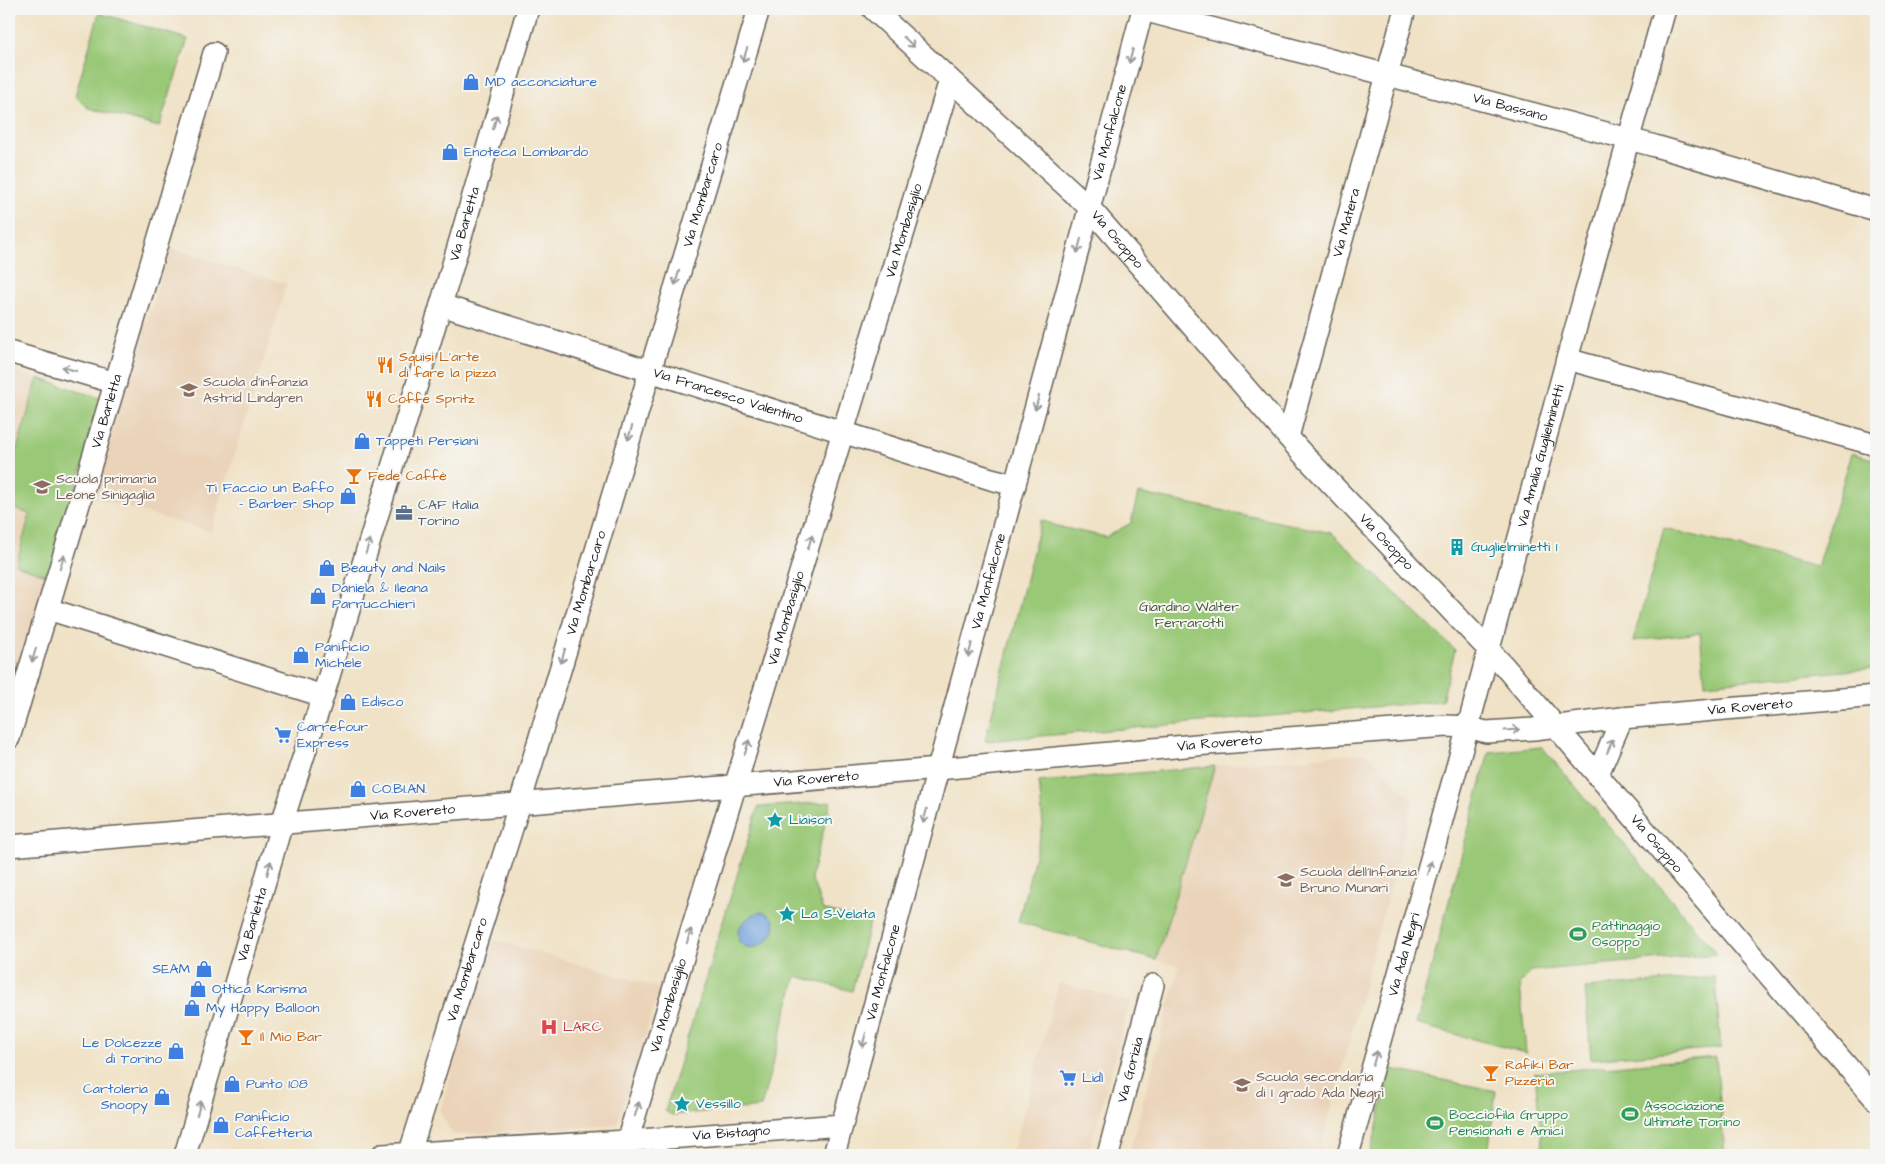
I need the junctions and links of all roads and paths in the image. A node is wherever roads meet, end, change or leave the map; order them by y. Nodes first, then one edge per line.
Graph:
1 (528, 9) edge
2 (759, 9) edge
3 (873, 9) edge
4 (1143, 9) edge
5 (1405, 9) edge
6 (1665, 9) edge
7 (214, 53) dead end
8 (1388, 75) junction
9 (950, 80) junction
10 (1628, 139) junction
11 (1089, 207) junction
12 (1876, 210) edge
13 (441, 305) junction
14 (9, 352) edge
15 (1567, 359) junction
16 (649, 371) junction
17 (116, 383) junction
18 (844, 432) junction
19 (1288, 437) junction
20 (1876, 445) edge
21 (1015, 485) junction
22 (48, 609) junction
23 (1489, 649) junction
24 (323, 696) junction
25 (1876, 696) edge
26 (1622, 718) junction
27 (1556, 726) junction
28 (1468, 727) junction
29 (9, 738) edge
30 (938, 769) junction
31 (1598, 774) junction
32 (736, 784) junction
33 (520, 803) junction
34 (282, 823) junction
35 (9, 846) edge
36 (1153, 985) dead end
37 (1876, 1100) edge
38 (842, 1125) junction
39 (625, 1148) edge
40 (410, 1154) edge
41 (185, 1155) edge
42 (382, 1155) edge
43 (834, 1155) edge
44 (1108, 1155) edge
45 (1348, 1155) edge

13 -> 1 street, Via Barletta
2 -> 16 street, Via Mombarcaro
3 -> 9 street, Via Osoppo
4 - 8 street, Via Bassano
4 -> 11 street, Via Monfalcone
5 - 8 street, Via Matera
6 - 10 street, Via Amalia Guglielminetti
7 - 17 street, Via Barletta
8 - 10 street, Via Bassano
8 - 19 street, Via Matera
9 - 11 street, Via Osoppo
9 - 18 street, Via Mombasiglio
10 - 12 street, Via Bassano
10 - 15 street, Via Amalia Guglielminetti
11 - 19 street, Via Osoppo
11 -> 21 street, Via Monfalcone
13 - 16 street, Via Francesco Valentino
24 -> 13 street, Via Barletta
17 -> 14 street
15 - 20 street
15 - 23 street, Via Amalia Guglielminetti
16 - 18 street, Via Francesco Valentino
16 -> 33 street, Via Mombarcaro
22 -> 17 street, Via Barletta
18 - 21 street, Via Francesco Valentino
32 -> 18 street, Via Mombasiglio
19 - 23 street, Via Osoppo
21 -> 30 street, Via Monfalcone
22 - 24 street
22 -> 29 street
23 - 27 street, Via Osoppo
23 - 28 street, Via Amalia Guglielminetti
24 - 34 street, Via Barletta
25 - 26 street, Via Rovereto
26 - 27 street, Via Rovereto
31 -> 26 street
28 -> 27 street, Via Rovereto
27 - 31 street, Via Osoppo
28 - 30 street, Via Rovereto
45 -> 28 street, Via Ada Negri
30 - 32 street, Via Rovereto
30 -> 38 street, Via Monfalcone
31 - 37 street, Via Osoppo
32 - 33 street, Via Rovereto
39 -> 32 street, Via Mombasiglio
33 - 34 street, Via Rovereto
33 - 40 street, Via Mombarcaro
34 - 35 street, Via Rovereto
41 -> 34 street, Via Barletta
36 - 44 street, Via Gorizia
38 - 39 street, Via Bistagno
38 - 43 street, Via Monfalcone
39 - 40 street, Via Bistagno
40 - 42 street, Via Bistagno

